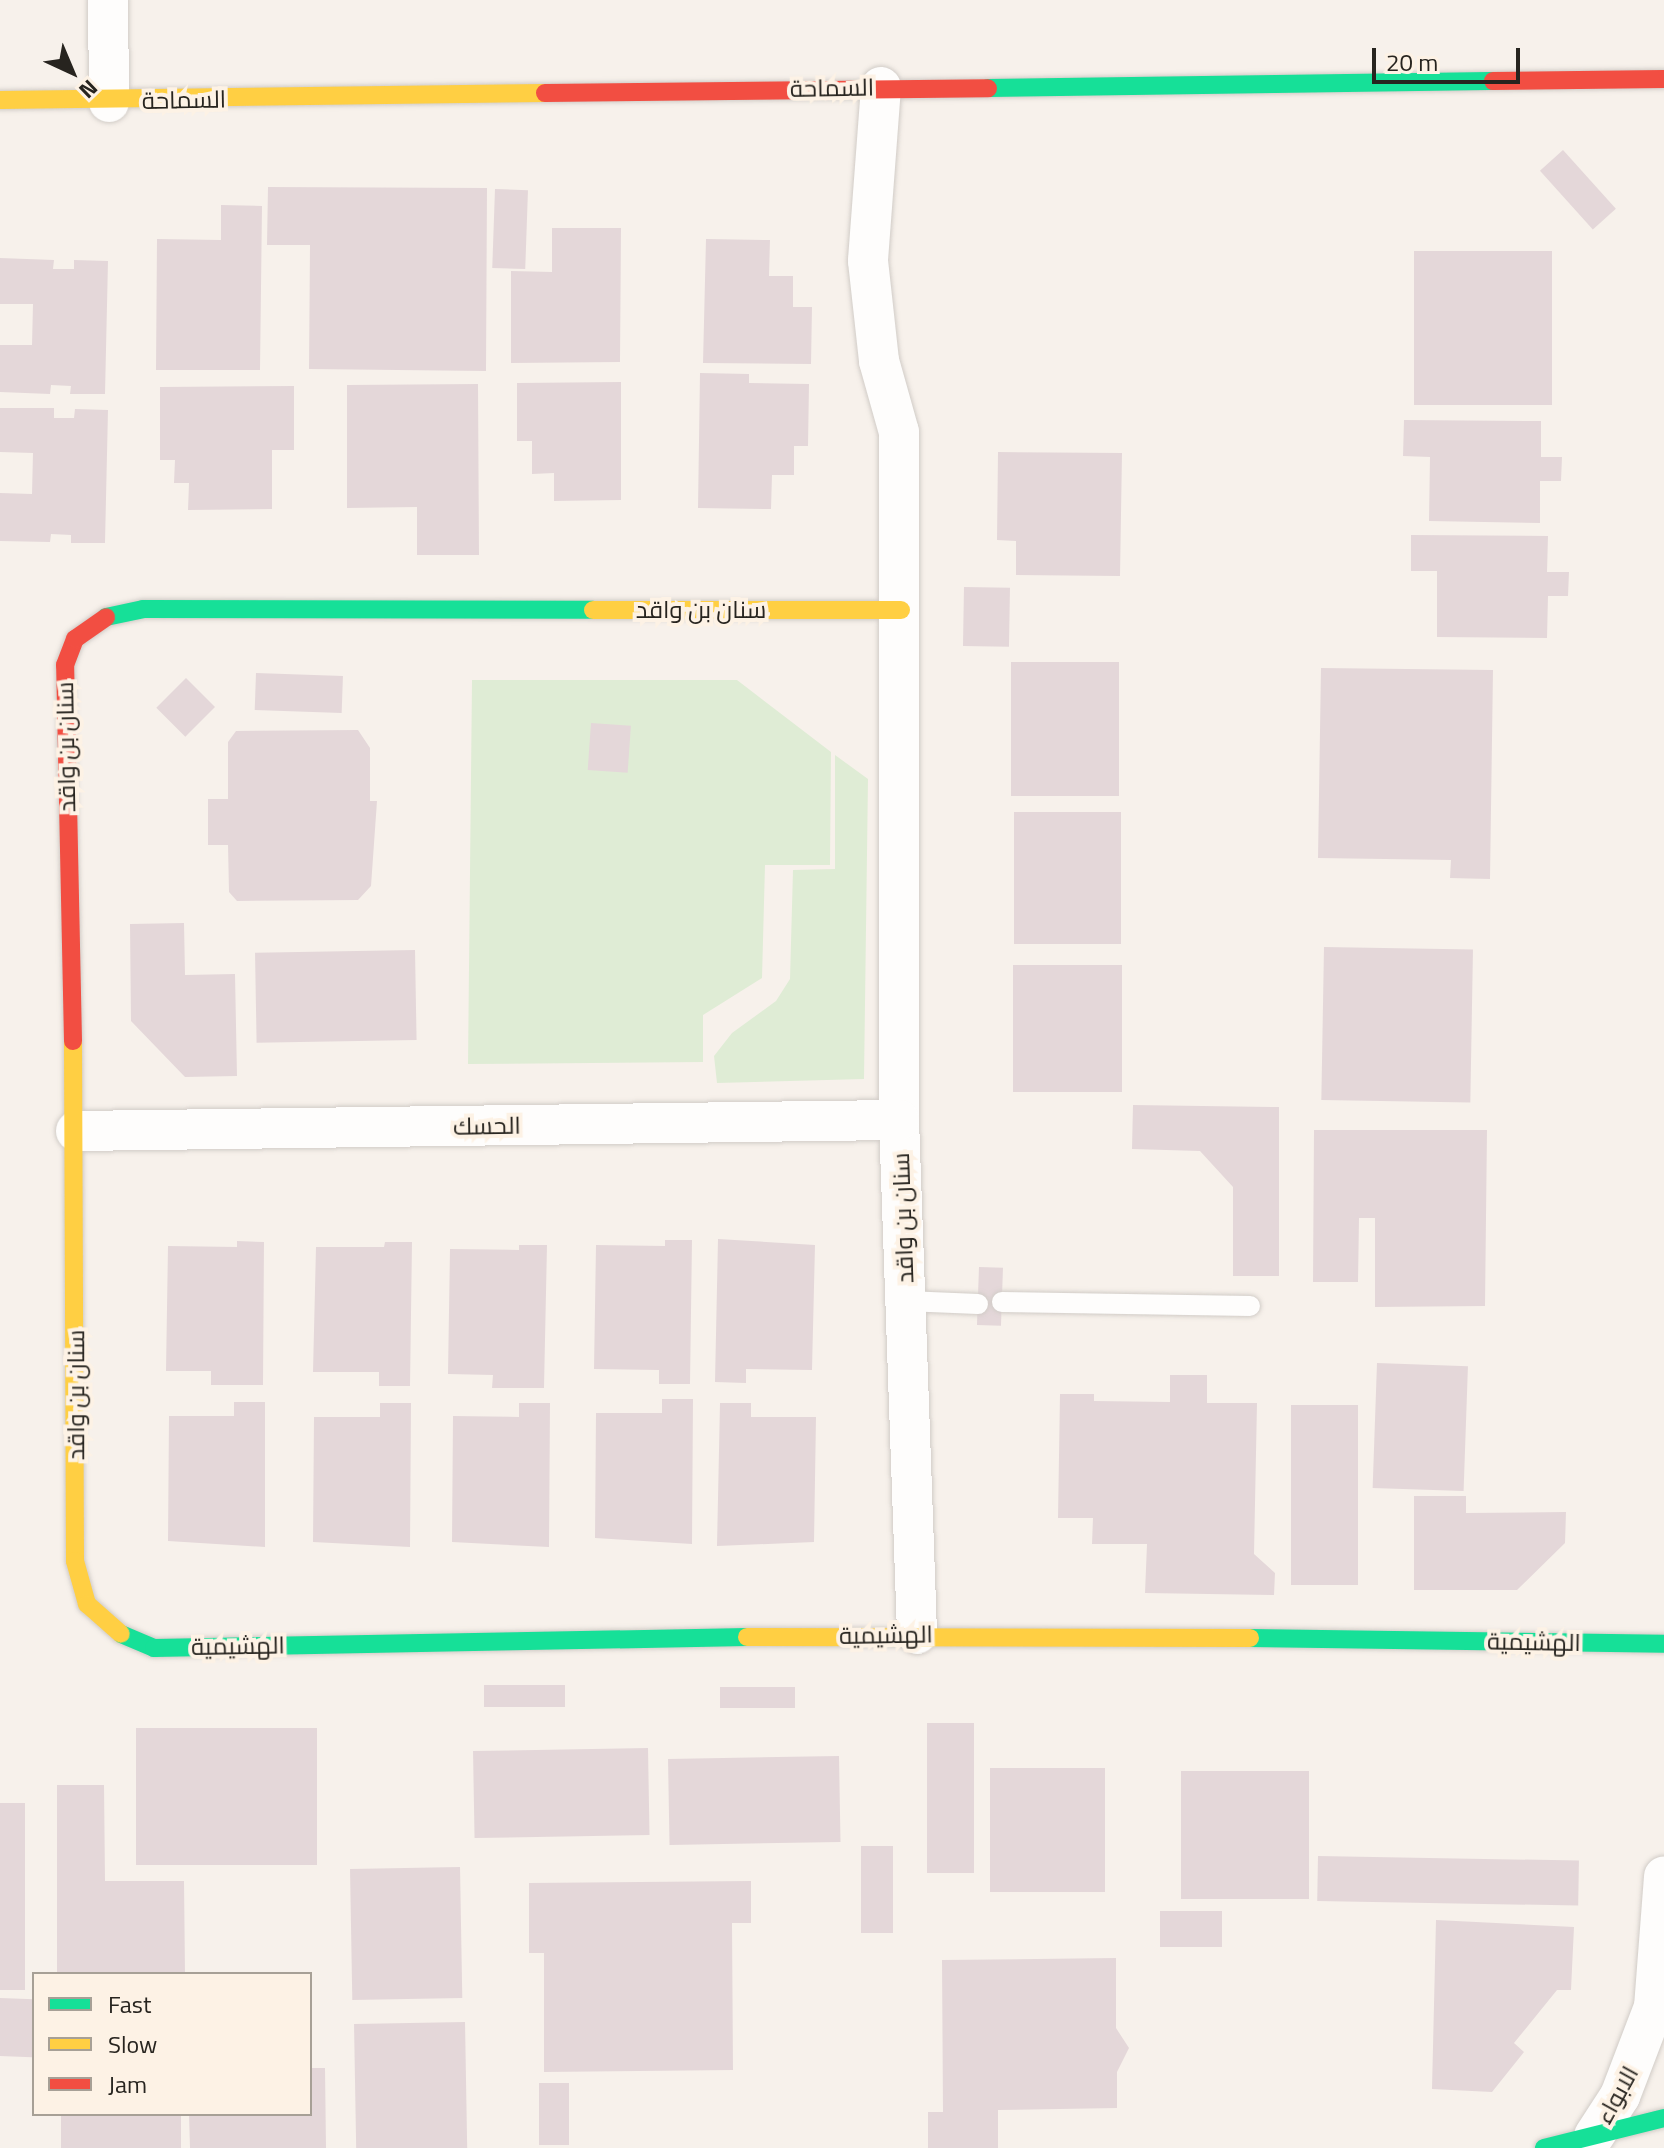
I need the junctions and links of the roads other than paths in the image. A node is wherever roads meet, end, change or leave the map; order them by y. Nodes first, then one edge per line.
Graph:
1 (108, 0) edge
2 (1664, 79) edge
3 (881, 87) junction
4 (0, 100) edge
5 (109, 102) junction
6 (901, 610) junction
7 (899, 1120) junction
8 (76, 1131) junction
9 (906, 1301) junction
10 (1002, 1302) dead end
11 (978, 1304) dead end
12 (1250, 1306) dead end
13 (112, 1631) joint
14 (917, 1634) junction
15 (1664, 1644) edge
16 (1664, 1876) edge
17 (1662, 1962) edge
18 (1664, 2118) edge
19 (1594, 2136) junction
20 (1544, 2148) edge

1 - 5 street
2 - 3 street, السماحة
3 - 5 street, السماحة
3 - 6 street, سنان بن واقد
4 - 5 street, السماحة
6 - 7 street, سنان بن واقد
6 - 8 street, سنان بن واقد
7 - 8 street, الحسك
7 - 9 street, سنان بن واقد
8 - 13 street, سنان بن واقد
9 - 11 lane
9 - 14 street, سنان بن واقد
10 - 12 lane
13 - 14 street, الهشيمية
14 - 15 street, الهشيمية
16 - 17 street, الابواء
17 - 19 street, الابواء
18 - 19 street
19 - 20 street

